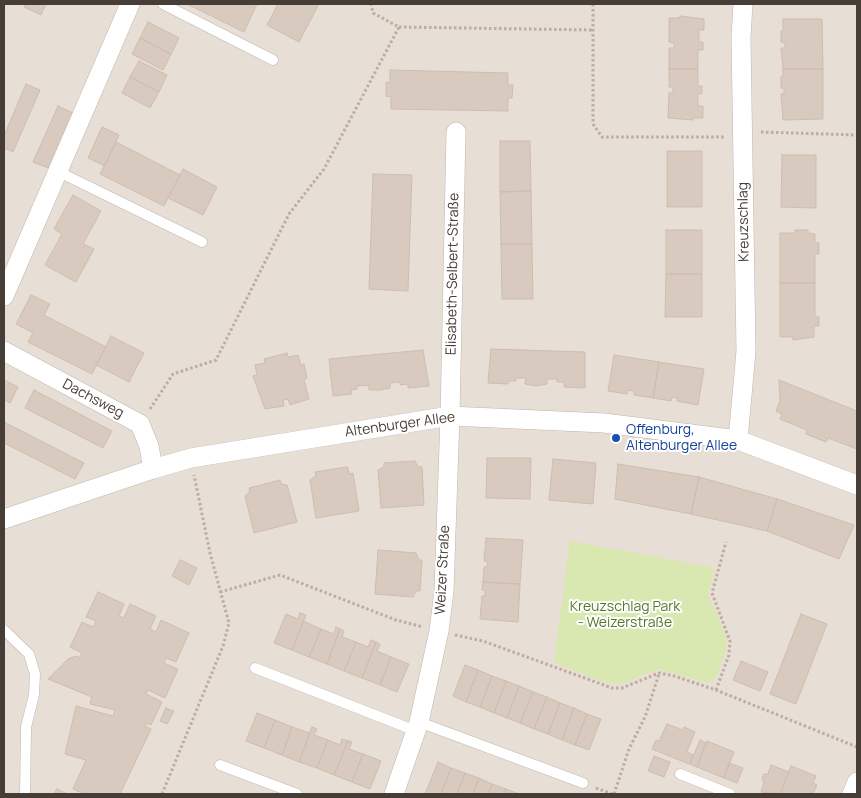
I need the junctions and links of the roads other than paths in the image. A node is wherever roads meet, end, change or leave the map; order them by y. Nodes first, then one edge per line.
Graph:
1 (130, 4) edge
2 (163, 4) edge
3 (743, 4) edge
4 (273, 60) dead end
5 (456, 132) dead end
6 (59, 172) junction
7 (202, 242) dead end
8 (4, 296) edge
9 (4, 351) edge
10 (450, 416) junction
11 (738, 440) junction
12 (153, 469) junction
13 (857, 485) edge
14 (4, 519) edge
15 (4, 630) edge
16 (255, 668) dead end
17 (417, 726) junction
18 (220, 765) dead end
19 (680, 774) dead end
20 (857, 782) edge
21 (583, 783) dead end
22 (24, 794) edge
23 (297, 794) edge
24 (394, 794) edge
25 (730, 794) edge
26 (852, 794) edge

1 - 6 street
2 - 4 lane
3 - 11 street, Kreuzschlag
5 - 10 street, Elisabeth-Selbert-Straße
6 - 7 lane
6 - 8 street
9 - 12 street, Dachsweg
10 - 11 street, Altenburger Allee
10 - 12 street, Altenburger Allee
10 - 17 street, Weizer Straße
11 - 13 street, Altenburger Allee
12 - 14 street, Altenburger Allee
15 - 22 lane
16 - 17 lane
17 - 21 lane
17 - 24 street, Weizer Straße
18 - 23 lane
19 - 25 lane
20 - 26 street

